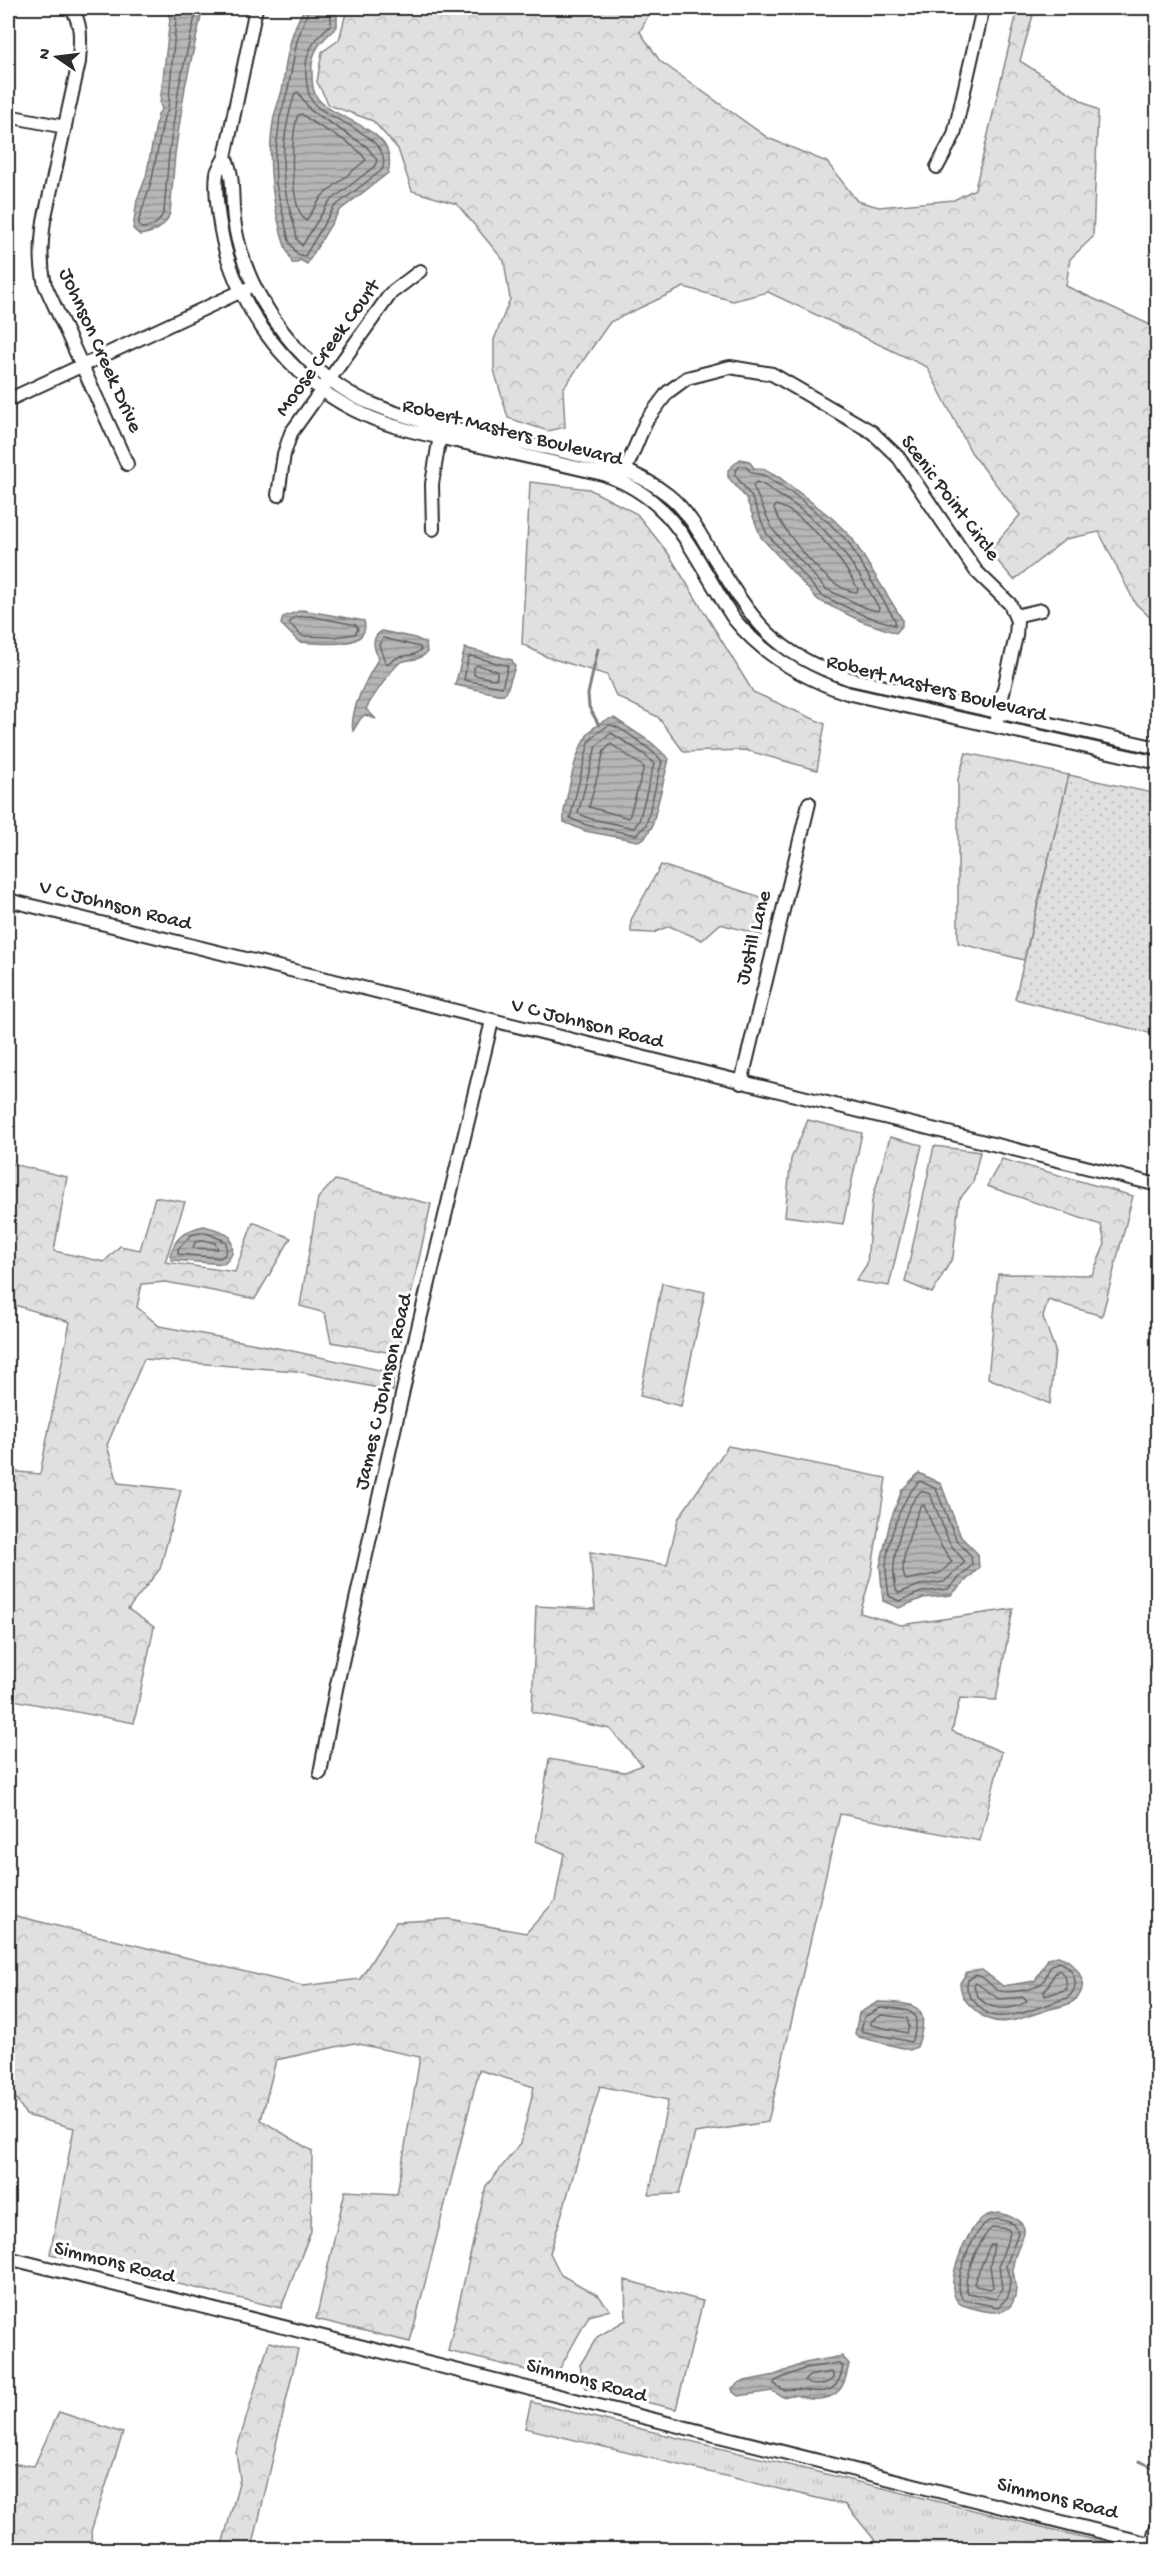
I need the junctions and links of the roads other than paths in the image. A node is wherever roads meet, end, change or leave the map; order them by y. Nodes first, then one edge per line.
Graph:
1 (71, 8) edge
2 (256, 8) edge
3 (983, 8) edge
4 (8, 116) edge
5 (65, 128) junction
6 (225, 157) junction
7 (937, 167) dead end
8 (420, 271) dead end
9 (254, 285) junction
10 (241, 291) junction
11 (82, 365) junction
12 (331, 378) junction
13 (322, 389) junction
14 (8, 400) edge
15 (441, 431) junction
16 (127, 464) dead end
17 (623, 475) junction
18 (278, 495) dead end
19 (433, 529) dead end
20 (1041, 610) dead end
21 (1015, 616) junction
22 (999, 712) junction
23 (996, 727) junction
24 (1158, 748) edge
25 (1158, 763) edge
26 (808, 803) dead end
27 (8, 900) edge
28 (492, 1021) junction
29 (741, 1083) junction
30 (1158, 1185) edge
31 (320, 1773) dead end
32 (8, 2258) edge
33 (1155, 2542) edge

1 - 5 street, Johnson Creek Drive
2 - 6 street, Robert Masters Boulevard
3 - 7 street
4 - 5 street
5 - 11 street, Johnson Creek Drive
6 - 9 street, Robert Masters Boulevard
6 - 10 street, Robert Masters Boulevard
8 - 12 street, Moose Creek Court
9 - 10 street
9 - 12 street, Robert Masters Boulevard
10 - 11 street
10 - 13 street, Robert Masters Boulevard
11 - 14 street
11 - 16 street, Johnson Creek Drive
12 - 13 street, Moose Creek Court
12 - 15 street, Robert Masters Boulevard
13 - 15 street, Robert Masters Boulevard
13 - 18 street, Moose Creek Court
15 - 17 street, Robert Masters Boulevard
15 - 19 street
17 - 21 street, Scenic Point Circle
17 - 22 street, Robert Masters Boulevard
17 - 23 street, Robert Masters Boulevard
20 - 21 street
21 - 22 street
22 - 23 street
22 - 24 street, Robert Masters Boulevard
23 - 25 street, Robert Masters Boulevard
26 - 29 street, Justill Lane
27 - 28 street, V C Johnson Road
28 - 29 street, V C Johnson Road
28 - 31 street, James C Johnson Road
29 - 30 street, V C Johnson Road
32 - 33 street, Simmons Road

